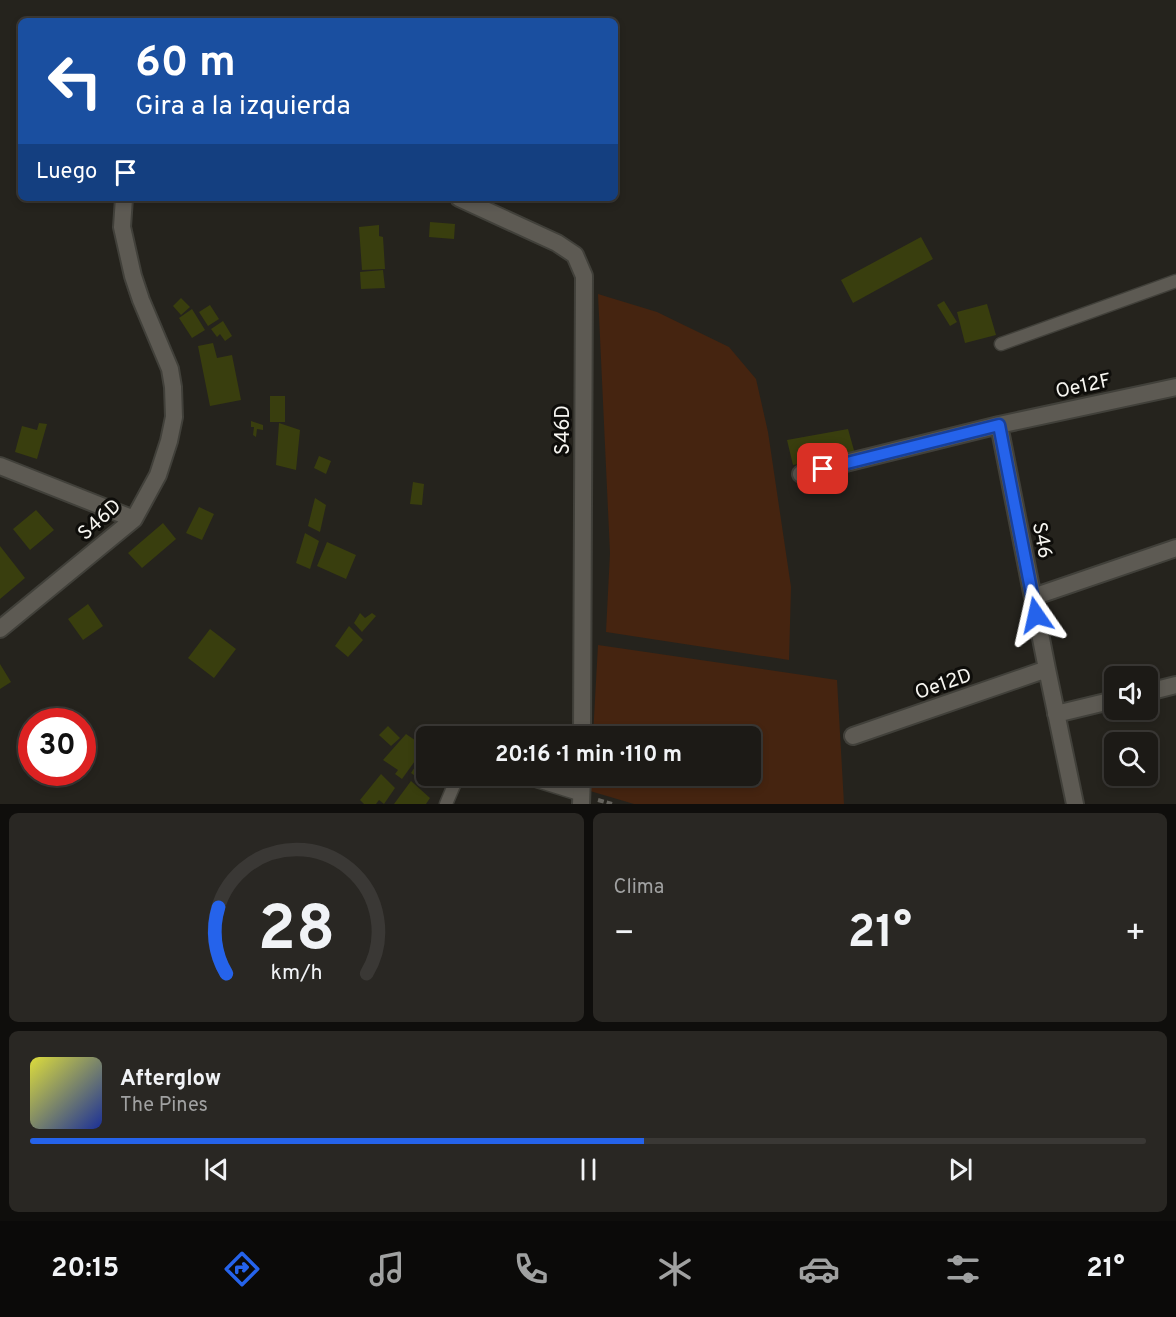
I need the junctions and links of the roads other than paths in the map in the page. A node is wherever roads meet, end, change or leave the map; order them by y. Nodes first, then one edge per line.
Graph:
1 (124, 201) edge
2 (465, 201) edge
3 (1176, 281) edge
4 (1001, 344) dead end
5 (1176, 387) edge
6 (999, 425) junction
7 (0, 466) edge
8 (801, 474) dead end
9 (134, 519) junction
10 (1176, 548) edge
11 (1033, 597) junction
12 (0, 629) edge
13 (1047, 669) junction
14 (1176, 685) edge
15 (1158, 690) edge
16 (1104, 702) edge
17 (1056, 714) junction
18 (582, 726) edge
19 (853, 736) dead end
20 (454, 786) edge
21 (547, 786) edge
22 (581, 799) edge
23 (446, 804) edge
24 (1075, 804) edge

1 - 9 street, S46D
2 - 18 street, S46D
3 - 4 lane
5 - 6 street, Oe12F
6 - 8 street, Oe12F
6 - 11 street, S46
7 - 9 street
9 - 12 street, S46D
10 - 11 street
11 - 13 street, S46
13 - 17 street, S46
13 - 19 street, Oe12D
14 - 15 street
16 - 17 street
17 - 24 street, S46
20 - 23 lane
21 - 22 lane

